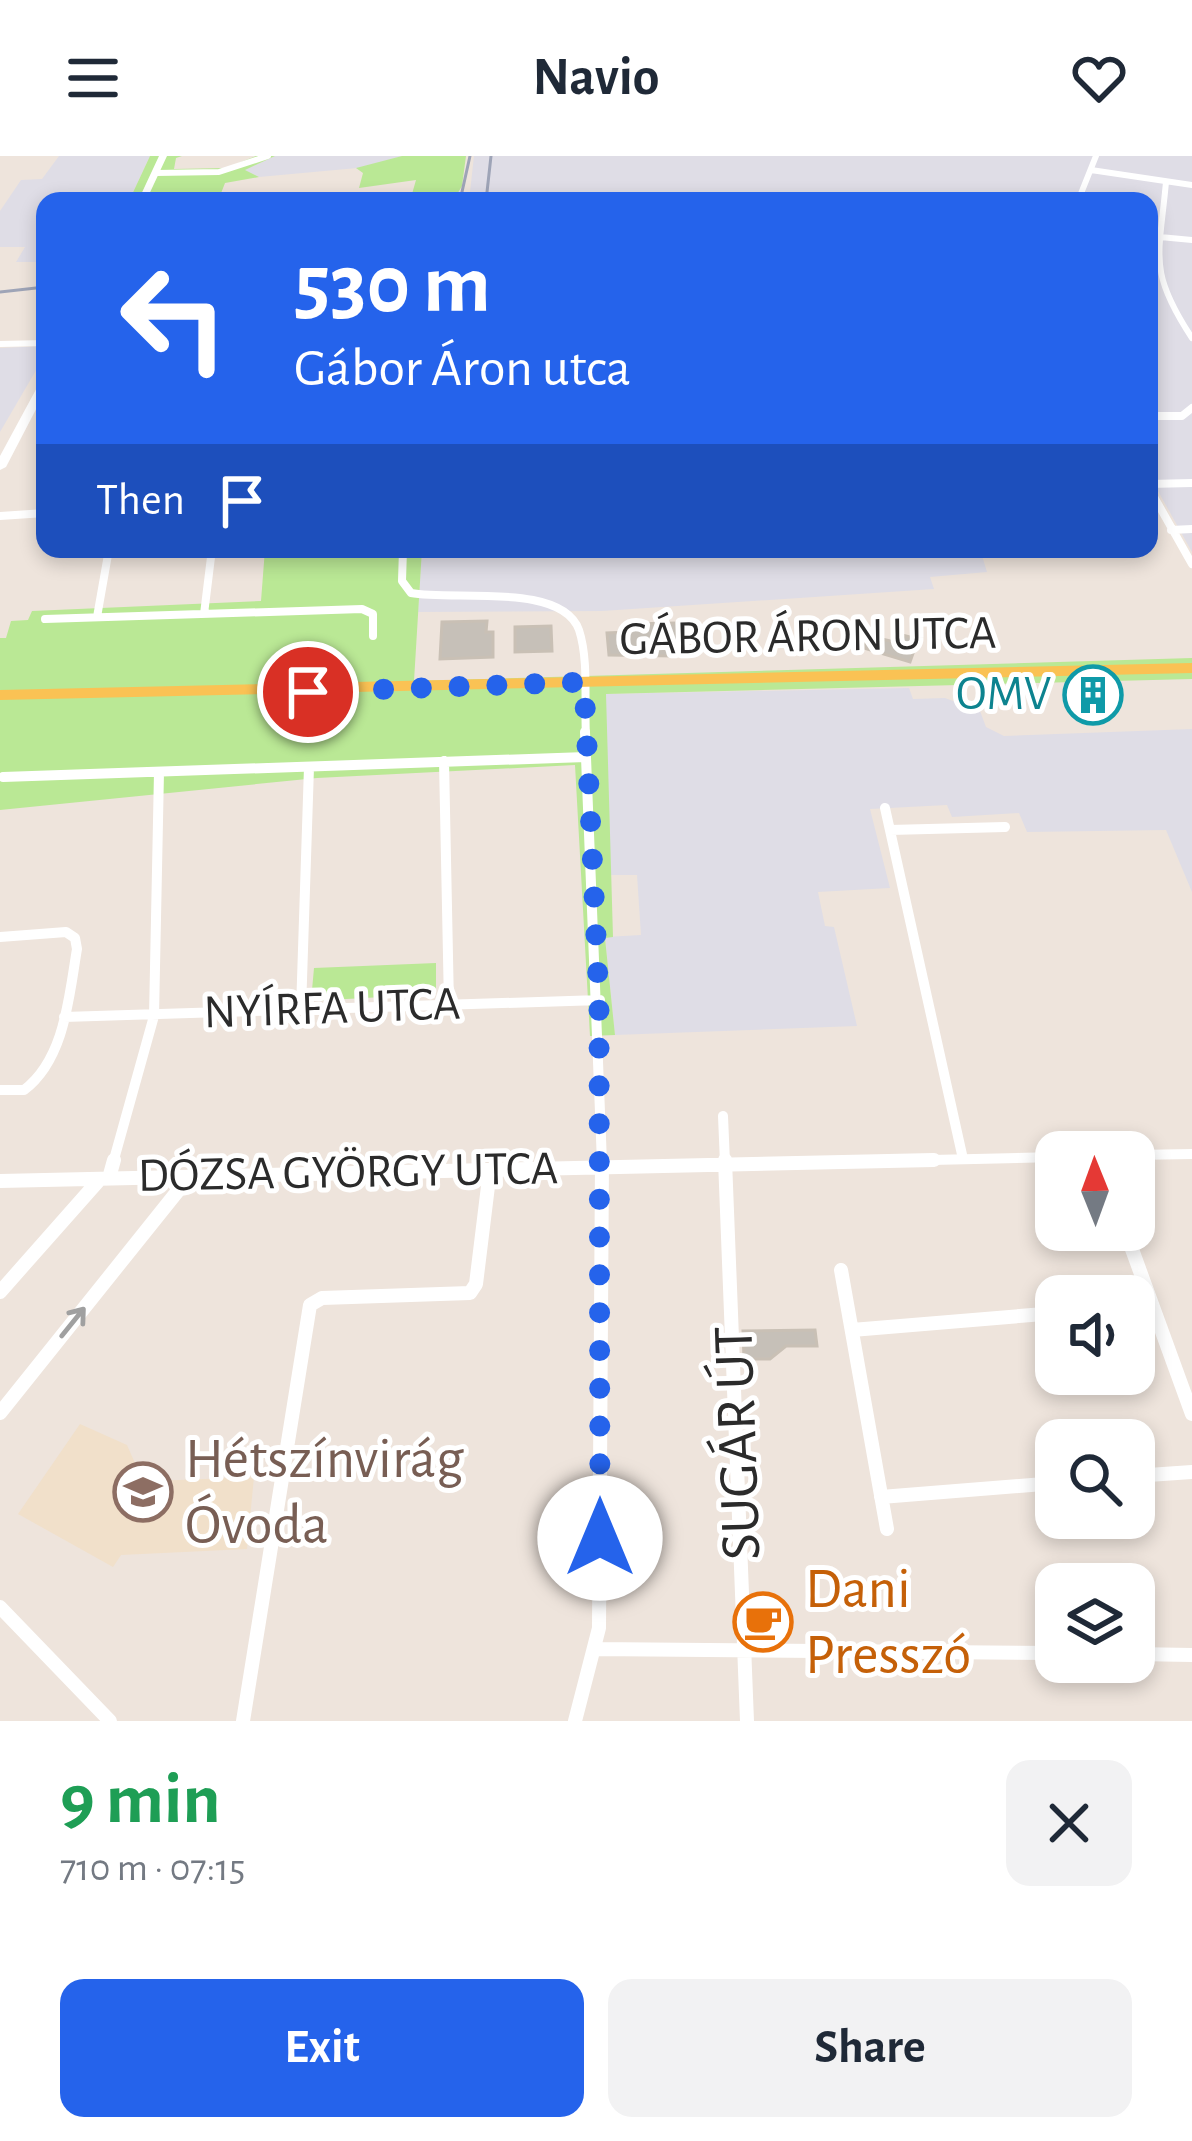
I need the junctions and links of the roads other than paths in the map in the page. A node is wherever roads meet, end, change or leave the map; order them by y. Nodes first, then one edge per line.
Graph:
1 (163, 156) edge
2 (268, 156) edge
3 (1096, 156) edge
4 (1090, 170) junction
5 (156, 173) junction
6 (1166, 182) junction
7 (1192, 185) edge
8 (146, 192) edge
9 (1081, 192) edge
10 (1160, 237) junction
11 (1192, 240) edge
12 (1158, 254) edge
13 (1158, 266) edge
14 (1158, 298) edge
15 (1165, 298) junction
16 (1179, 316) junction
17 (1192, 317) edge
18 (1192, 338) edge
19 (36, 343) edge
20 (0, 344) edge
21 (36, 399) edge
22 (1192, 408) edge
23 (1158, 416) edge
24 (0, 466) edge
25 (1192, 483) edge
26 (1158, 485) edge
27 (1158, 504) edge
28 (36, 514) edge
29 (0, 516) edge
30 (1192, 529) edge
31 (1171, 530) junction
32 (107, 558) edge
33 (211, 558) edge
34 (403, 558) edge
35 (1192, 564) edge
36 (204, 614) junction
37 (97, 617) junction
38 (45, 619) dead end
39 (373, 636) dead end
40 (1192, 668) edge
41 (584, 682) junction
42 (0, 697) edge
43 (586, 757) junction
44 (444, 761) junction
45 (309, 767) junction
46 (159, 772) junction
47 (3, 777) dead end
48 (884, 808) dead end
49 (1005, 827) dead end
50 (890, 830) junction
51 (0, 938) edge
52 (599, 1000) junction
53 (449, 1005) junction
54 (302, 1010) junction
55 (154, 1016) junction
56 (64, 1017) junction
57 (0, 1090) edge
58 (723, 1116) dead end
59 (1192, 1154) edge
60 (1155, 1155) edge
61 (1035, 1157) edge
62 (963, 1159) junction
63 (727, 1165) junction
64 (602, 1167) junction
65 (490, 1170) junction
66 (190, 1177) junction
67 (104, 1179) junction
68 (0, 1181) edge
69 (841, 1270) dead end
70 (0, 1292) edge
71 (1155, 1314) edge
72 (1035, 1315) edge
73 (852, 1330) junction
74 (0, 1413) edge
75 (1192, 1414) edge
76 (1192, 1472) edge
77 (1155, 1475) edge
78 (1035, 1485) edge
79 (881, 1497) junction
80 (887, 1529) dead end
81 (0, 1607) edge
82 (594, 1649) junction
83 (746, 1651) junction
84 (1035, 1654) edge
85 (1155, 1654) edge
86 (1192, 1655) edge
87 (110, 1721) edge
88 (243, 1721) edge
89 (575, 1721) edge
90 (747, 1721) edge

1 - 5 main road
2 - 5 street
3 - 4 street
4 - 6 street
4 - 9 street
5 - 8 main road
6 - 7 street
6 - 10 street
10 - 11 street
10 - 12 street
13 - 15 street
14 - 15 street
15 - 16 street
16 - 17 street
16 - 18 street
19 - 20 street
21 - 24 main road
22 - 23 street
25 - 26 street
27 - 31 street
28 - 29 street
30 - 31 street
31 - 35 street
32 - 37 street
33 - 36 street
34 - 41 street
36 - 37 street
36 - 39 street
37 - 38 street
40 - 41 main road, GÁBOR ÁRON UTCA
41 - 42 main road, GÁBOR ÁRON UTCA
41 - 43 street
43 - 44 street
43 - 52 street
44 - 45 street
44 - 53 street
45 - 46 street
45 - 54 street
46 - 47 street
46 - 55 street
48 - 50 street
49 - 50 street
50 - 62 street
51 - 56 street
52 - 53 street, NYÍRFA UTCA
52 - 64 street
53 - 54 street, NYÍRFA UTCA
54 - 55 street, NYÍRFA UTCA
55 - 56 street, NYÍRFA UTCA
55 - 67 street
56 - 57 street
58 - 63 street, SUGÁR ÚT
59 - 60 street
61 - 62 street, DÓZSA GYÖRGY UTCA
62 - 63 street, DÓZSA GYÖRGY UTCA
63 - 64 street, DÓZSA GYÖRGY UTCA
63 - 83 street, SUGÁR ÚT
64 - 65 street, DÓZSA GYÖRGY UTCA
64 - 82 street
65 - 66 street, DÓZSA GYÖRGY UTCA
65 - 88 street
66 - 67 street, DÓZSA GYÖRGY UTCA
74 -> 66 street
67 - 68 street, DÓZSA GYÖRGY UTCA
67 - 70 street
69 - 73 street
71 - 75 street
72 - 73 street
73 - 79 street
76 - 77 street
78 - 79 street
79 - 80 street
81 - 87 street
82 - 83 street
82 - 89 street
83 - 84 street
83 - 90 street, SUGÁR ÚT
85 - 86 street

